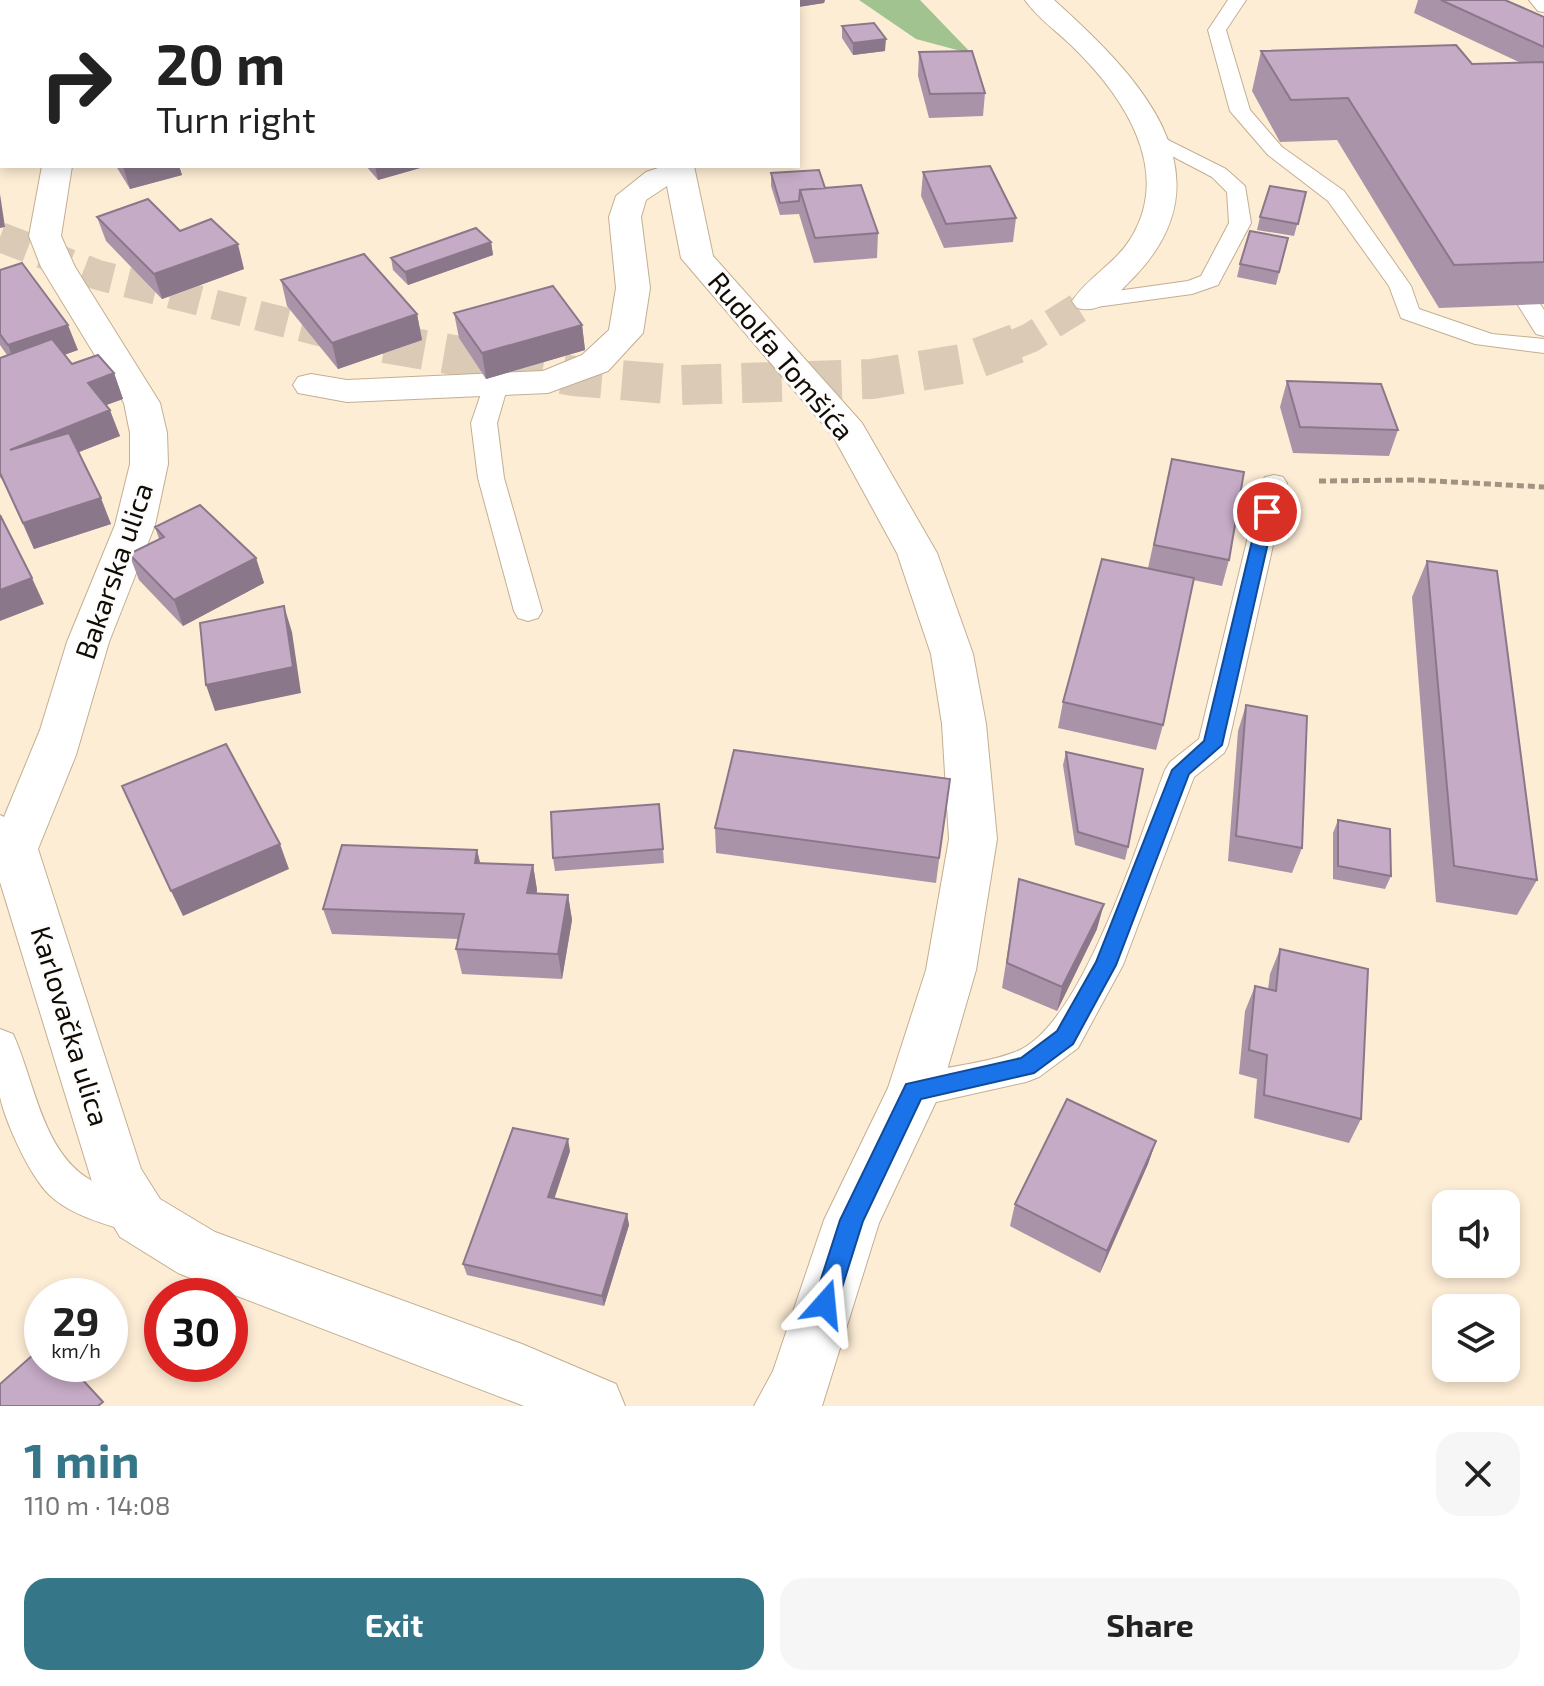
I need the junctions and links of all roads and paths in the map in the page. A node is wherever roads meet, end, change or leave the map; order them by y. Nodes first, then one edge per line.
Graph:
1 (1038, 0) edge
2 (1237, 0) edge
3 (1538, 0) edge
4 (1544, 7) edge
5 (1154, 139) junction
6 (57, 168) edge
7 (675, 168) edge
8 (1495, 251) edge
9 (1089, 301) joint
10 (1544, 329) edge
11 (1544, 346) edge
12 (311, 385) dead end
13 (496, 385) junction
14 (1274, 483) joint
15 (1544, 487) edge
16 (528, 611) dead end
17 (7, 842) edge
18 (0, 1045) edge
19 (914, 1091) junction
20 (140, 1218) junction
21 (594, 1406) edge
22 (785, 1406) edge

1 - 5 street
2 - 11 lane
3 - 4 lane
5 - 9 street
5 - 9 lane
6 - 17 street, Bakarska ulica
7 - 13 street
7 - 19 street, Rudolfa Tomšića
8 - 10 lane
12 - 13 street
13 - 16 lane
14 - 15 path
14 - 19 lane
17 - 20 street, Karlovačka ulica
18 - 20 lane, Karlovačka ulica
19 - 22 street, Rudolfa Tomšića
20 - 21 street, Karlovačka ulica

